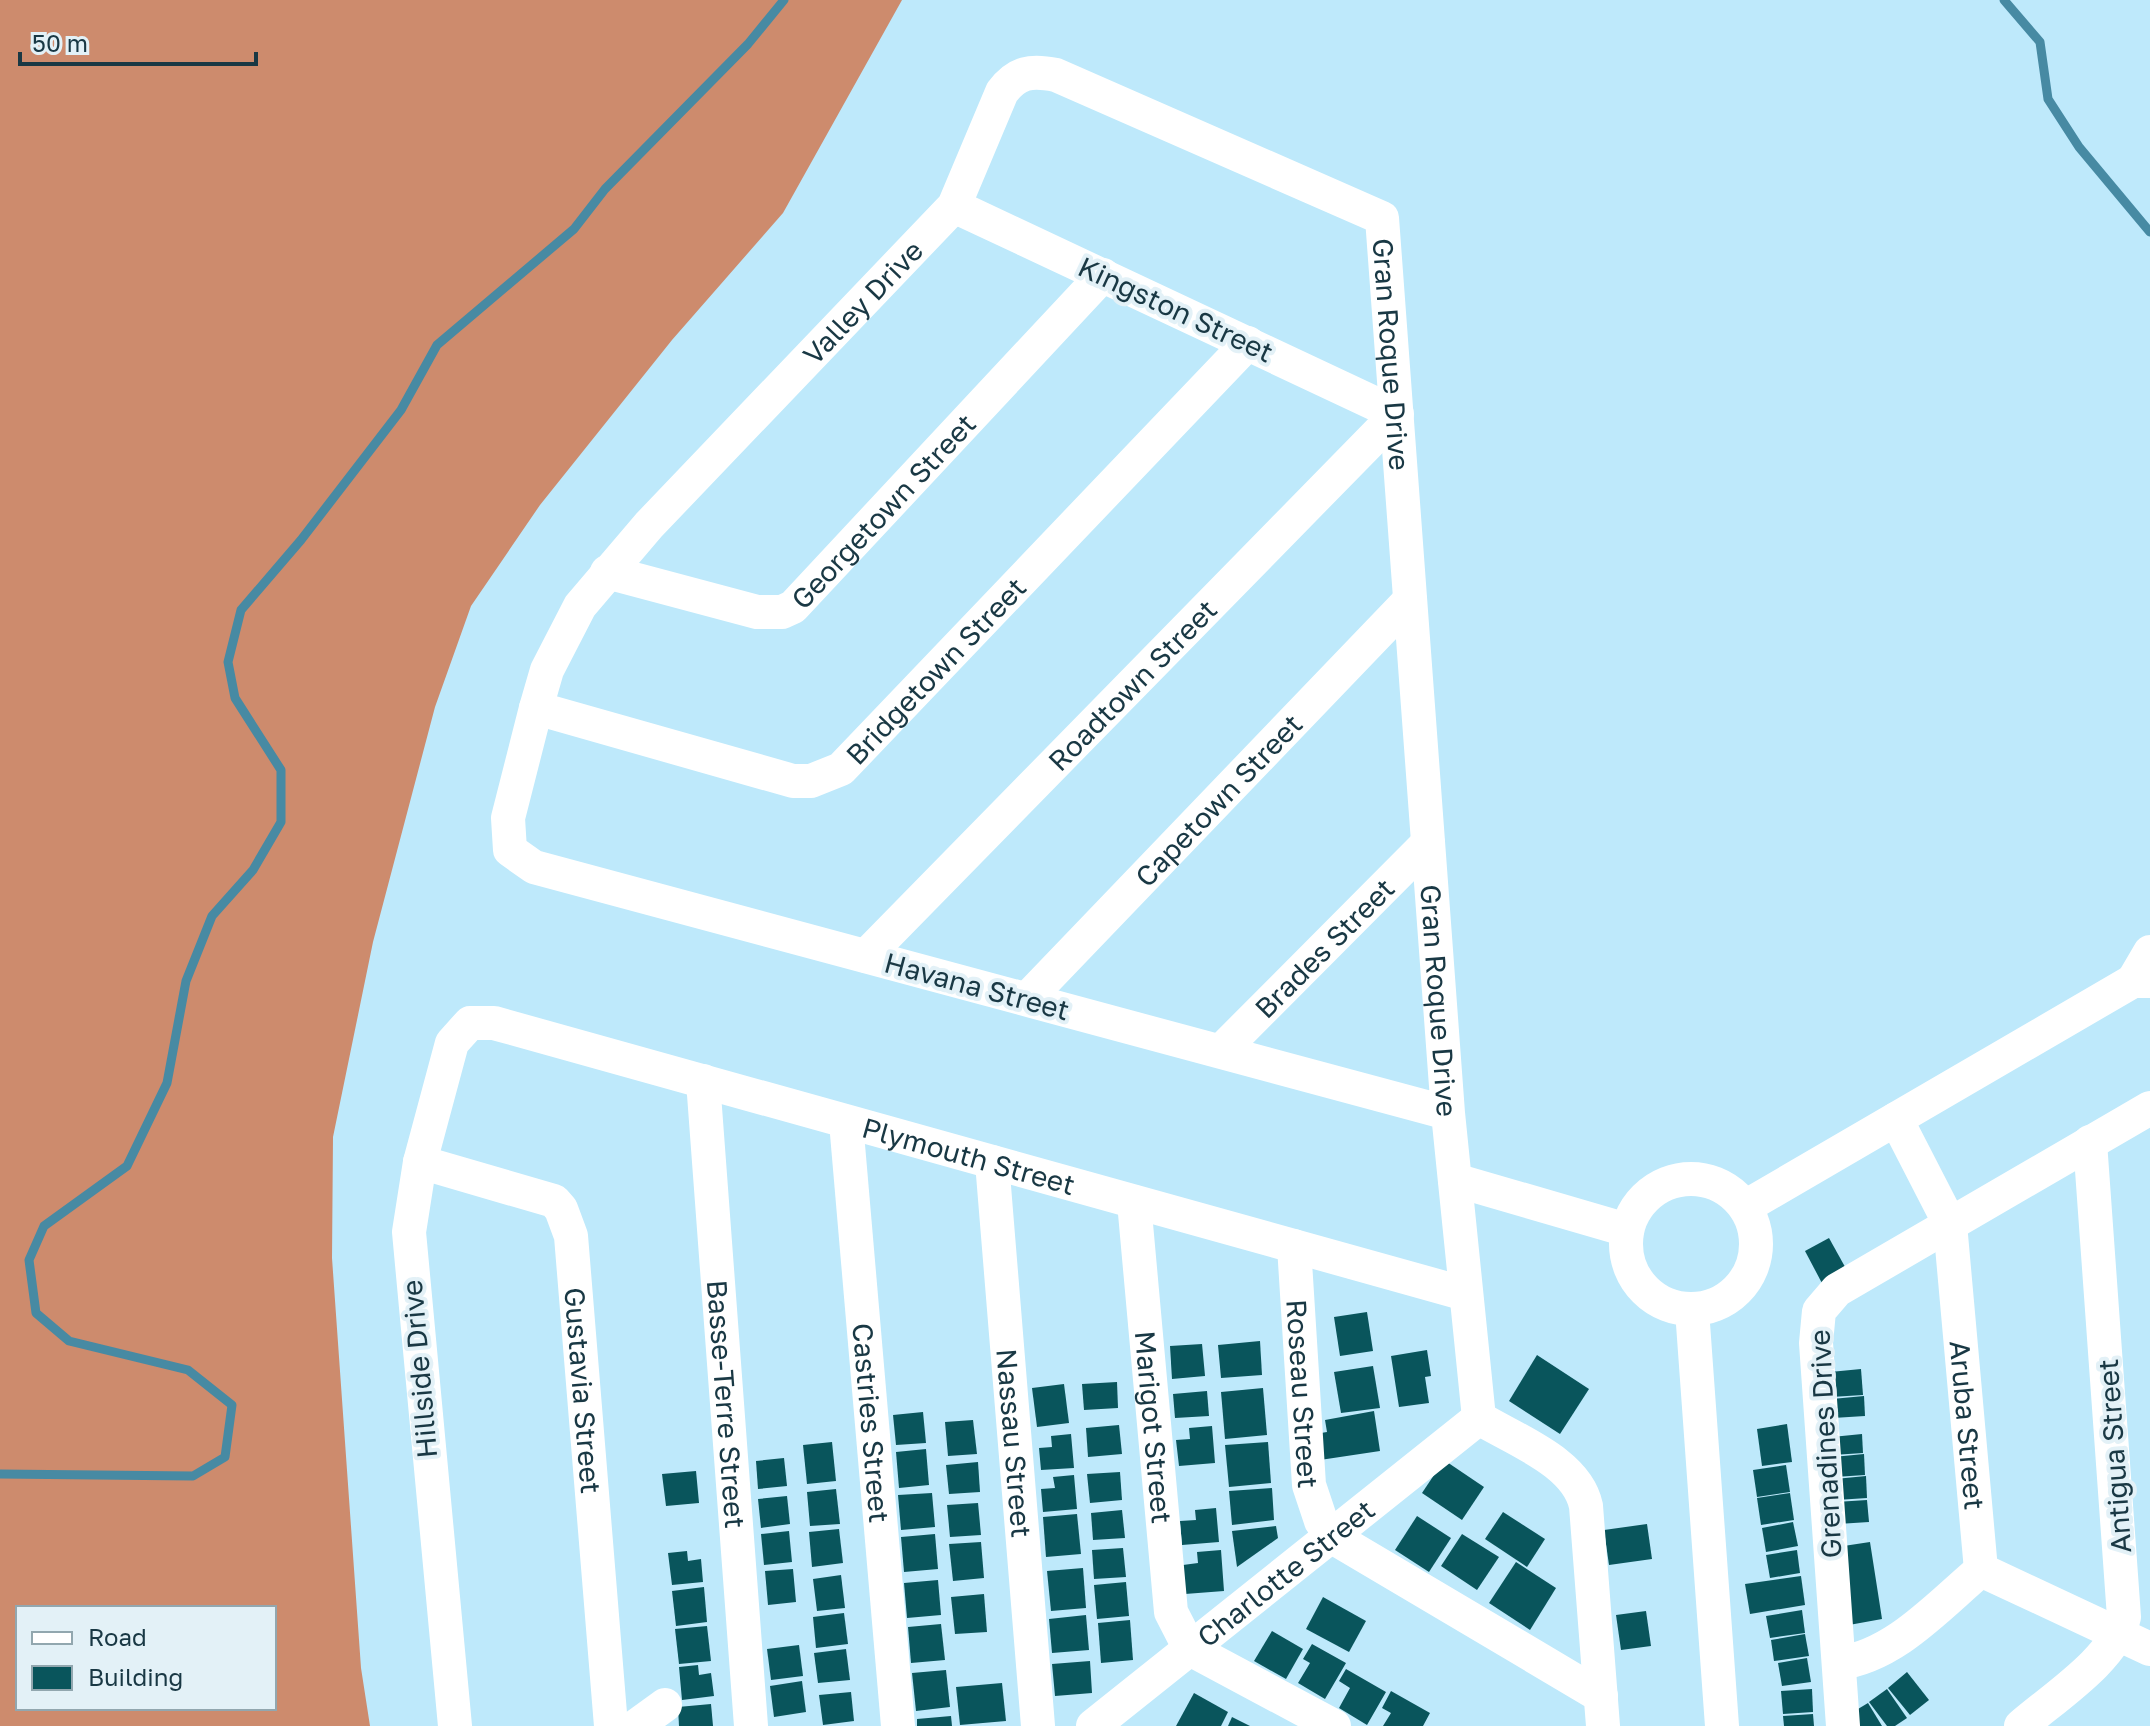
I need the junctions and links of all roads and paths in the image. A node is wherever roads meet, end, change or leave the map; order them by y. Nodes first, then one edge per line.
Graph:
1 (954, 206) junction
2 (1382, 218) joint
3 (1103, 275) junction
4 (1248, 343) junction
5 (1397, 414) junction
6 (607, 572) junction
7 (1410, 600) junction
8 (536, 708) junction
9 (1428, 843) junction
10 (510, 850) joint
11 (866, 956) junction
12 (2144, 972) edge
13 (1027, 999) junction
14 (470, 1023) joint
15 (1221, 1051) junction
16 (703, 1081) junction
17 (2150, 1108) edge
18 (1448, 1113) junction
19 (1896, 1119) junction
20 (846, 1122) junction
21 (2090, 1142) junction
22 (420, 1162) junction
23 (992, 1162) junction
24 (1455, 1180) junction
25 (1134, 1202) junction
26 (1745, 1207) junction
27 (1950, 1224) junction
28 (1627, 1230) junction
29 (1294, 1246) junction
30 (1466, 1294) junction
31 (1692, 1310) junction
32 (1479, 1418) junction
33 (1331, 1536) junction
34 (1981, 1570) junction
35 (2135, 1642) edge
36 (1190, 1649) junction
37 (1839, 1663) junction
38 (665, 1705) dead end
39 (1602, 1711) edge
40 (455, 1726) edge
41 (611, 1726) edge
42 (636, 1726) edge
43 (751, 1726) edge
44 (898, 1726) edge
45 (1038, 1726) edge
46 (1093, 1726) edge
47 (1334, 1726) edge
48 (1722, 1726) edge
49 (1843, 1726) edge
50 (2021, 1726) edge

1 - 2 street, Valley Drive
1 - 3 street, Kingston Street
1 - 6 street, Valley Drive
2 - 5 street, Gran Roque Drive
3 - 4 street, Kingston Street
3 - 6 street, Georgetown Street
4 - 5 street, Kingston Street
4 - 8 street, Bridgetown Street
5 - 7 street, Gran Roque Drive
5 - 11 street, Roadtown Street
6 - 8 street, Valley Drive
7 - 9 street, Gran Roque Drive
7 - 13 street, Capetown Street
8 - 10 street, Valley Drive
9 - 15 street, Brades Street
9 - 18 street, Gran Roque Drive
10 - 11 street, Havana Street
11 - 13 street, Havana Street
12 - 19 street
13 - 15 street, Havana Street
14 - 16 street, Plymouth Street
14 - 22 street, Hillside Drive
15 - 18 street, Havana Street
16 - 20 street, Plymouth Street
16 - 43 street, Basse-Terre Street
17 - 21 street, Grenadines Drive
18 - 24 street, Gran Roque Drive
19 - 26 street
19 - 27 street, Aruba Street
20 - 23 street, Plymouth Street
20 - 44 street, Castries Street
21 - 27 street, Grenadines Drive
21 - 35 street, Antigua Street
22 - 40 street, Hillside Drive
22 - 41 street, Gustavia Street
23 - 25 street, Plymouth Street
23 - 45 street, Nassau Street
24 - 28 street
24 - 30 street, Gran Roque Drive
25 - 29 street, Plymouth Street
25 - 36 street, Marigot Street
26 - 28 street
26 - 31 street
27 - 34 street, Aruba Street
27 - 37 street, Grenadines Drive
28 - 31 street
29 - 30 street, Plymouth Street
29 - 33 street, Roseau Street
30 - 32 street, Gran Roque Drive
31 - 48 street
32 - 33 street, Charlotte Street
32 - 39 street
33 - 36 street, Charlotte Street
33 - 39 street
34 - 35 street
34 - 37 street
35 - 50 street
36 - 46 street, Charlotte Street
36 - 47 street
37 - 49 street, Grenadines Drive
38 - 42 street

